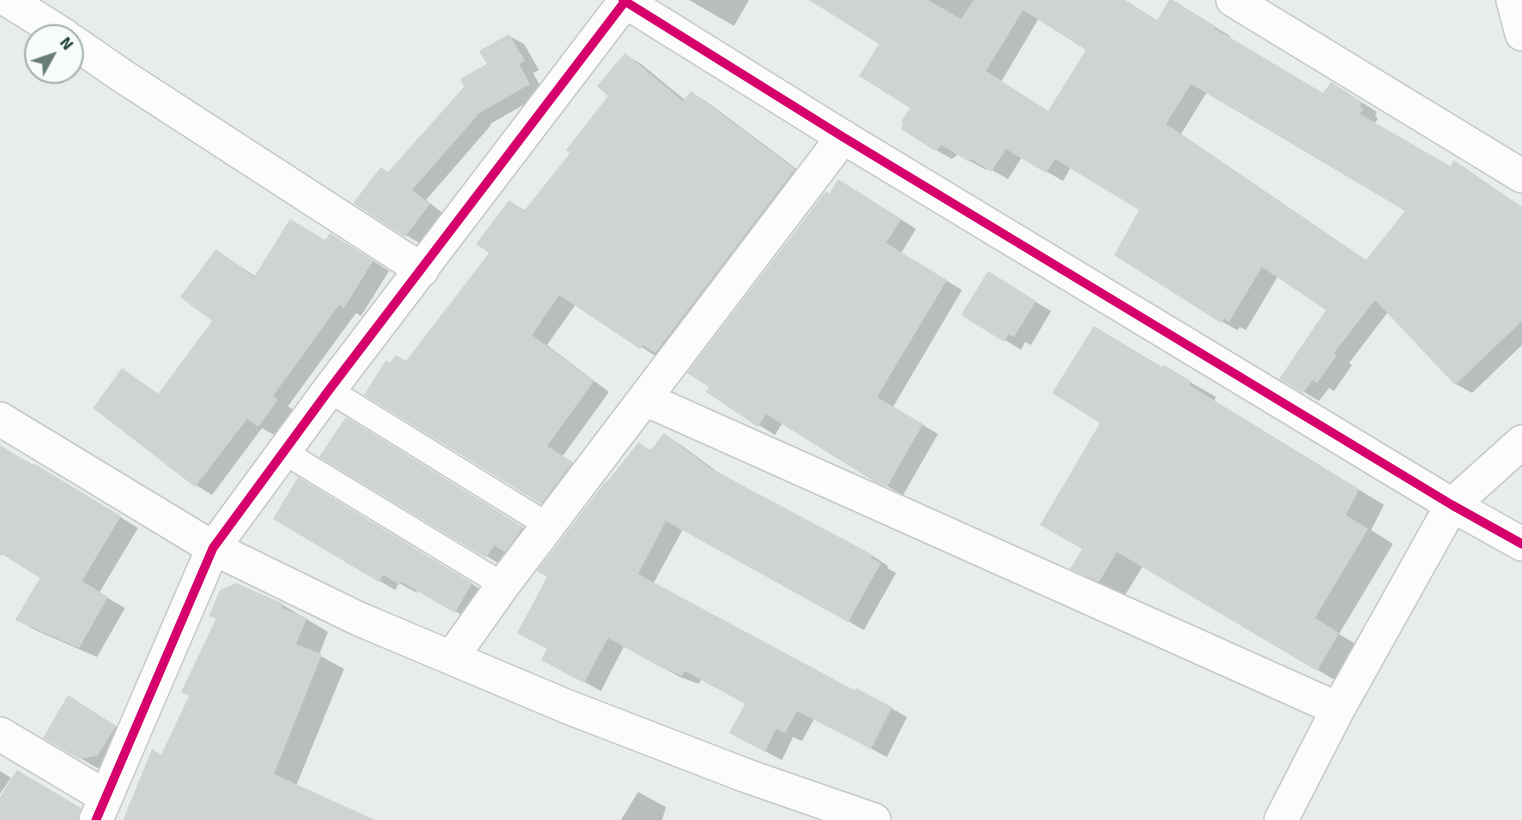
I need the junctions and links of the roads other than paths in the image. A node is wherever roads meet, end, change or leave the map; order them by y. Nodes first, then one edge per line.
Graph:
1 (8, 0) edge
2 (625, 0) edge
3 (1233, 0) edge
4 (1513, 0) edge
5 (46, 24) edge
6 (1522, 34) edge
7 (84, 49) edge
8 (843, 137) junction
9 (1522, 176) edge
10 (422, 270) junction
11 (329, 390) junction
12 (645, 399) junction
13 (0, 419) edge
14 (1522, 442) edge
15 (284, 452) junction
16 (1452, 506) junction
17 (549, 526) junction
18 (1522, 544) edge
19 (213, 548) junction
20 (502, 585) junction
21 (452, 657) junction
22 (1338, 709) junction
23 (0, 734) edge
24 (101, 808) edge
25 (874, 820) edge
26 (1281, 820) edge

1 - 5 street
2 - 8 street
2 - 10 street
3 - 9 street
4 - 6 street
7 - 10 street
8 - 12 street
8 - 16 street
10 - 11 street
11 - 15 street
11 - 17 lane
12 - 17 street
12 - 22 street
13 - 19 street
14 - 16 street
15 - 19 street
15 - 20 lane
16 - 18 street
16 - 22 street
17 - 20 street
19 - 21 street
19 - 24 street
20 - 21 street
21 - 25 street
22 - 26 street
23 - 24 street

